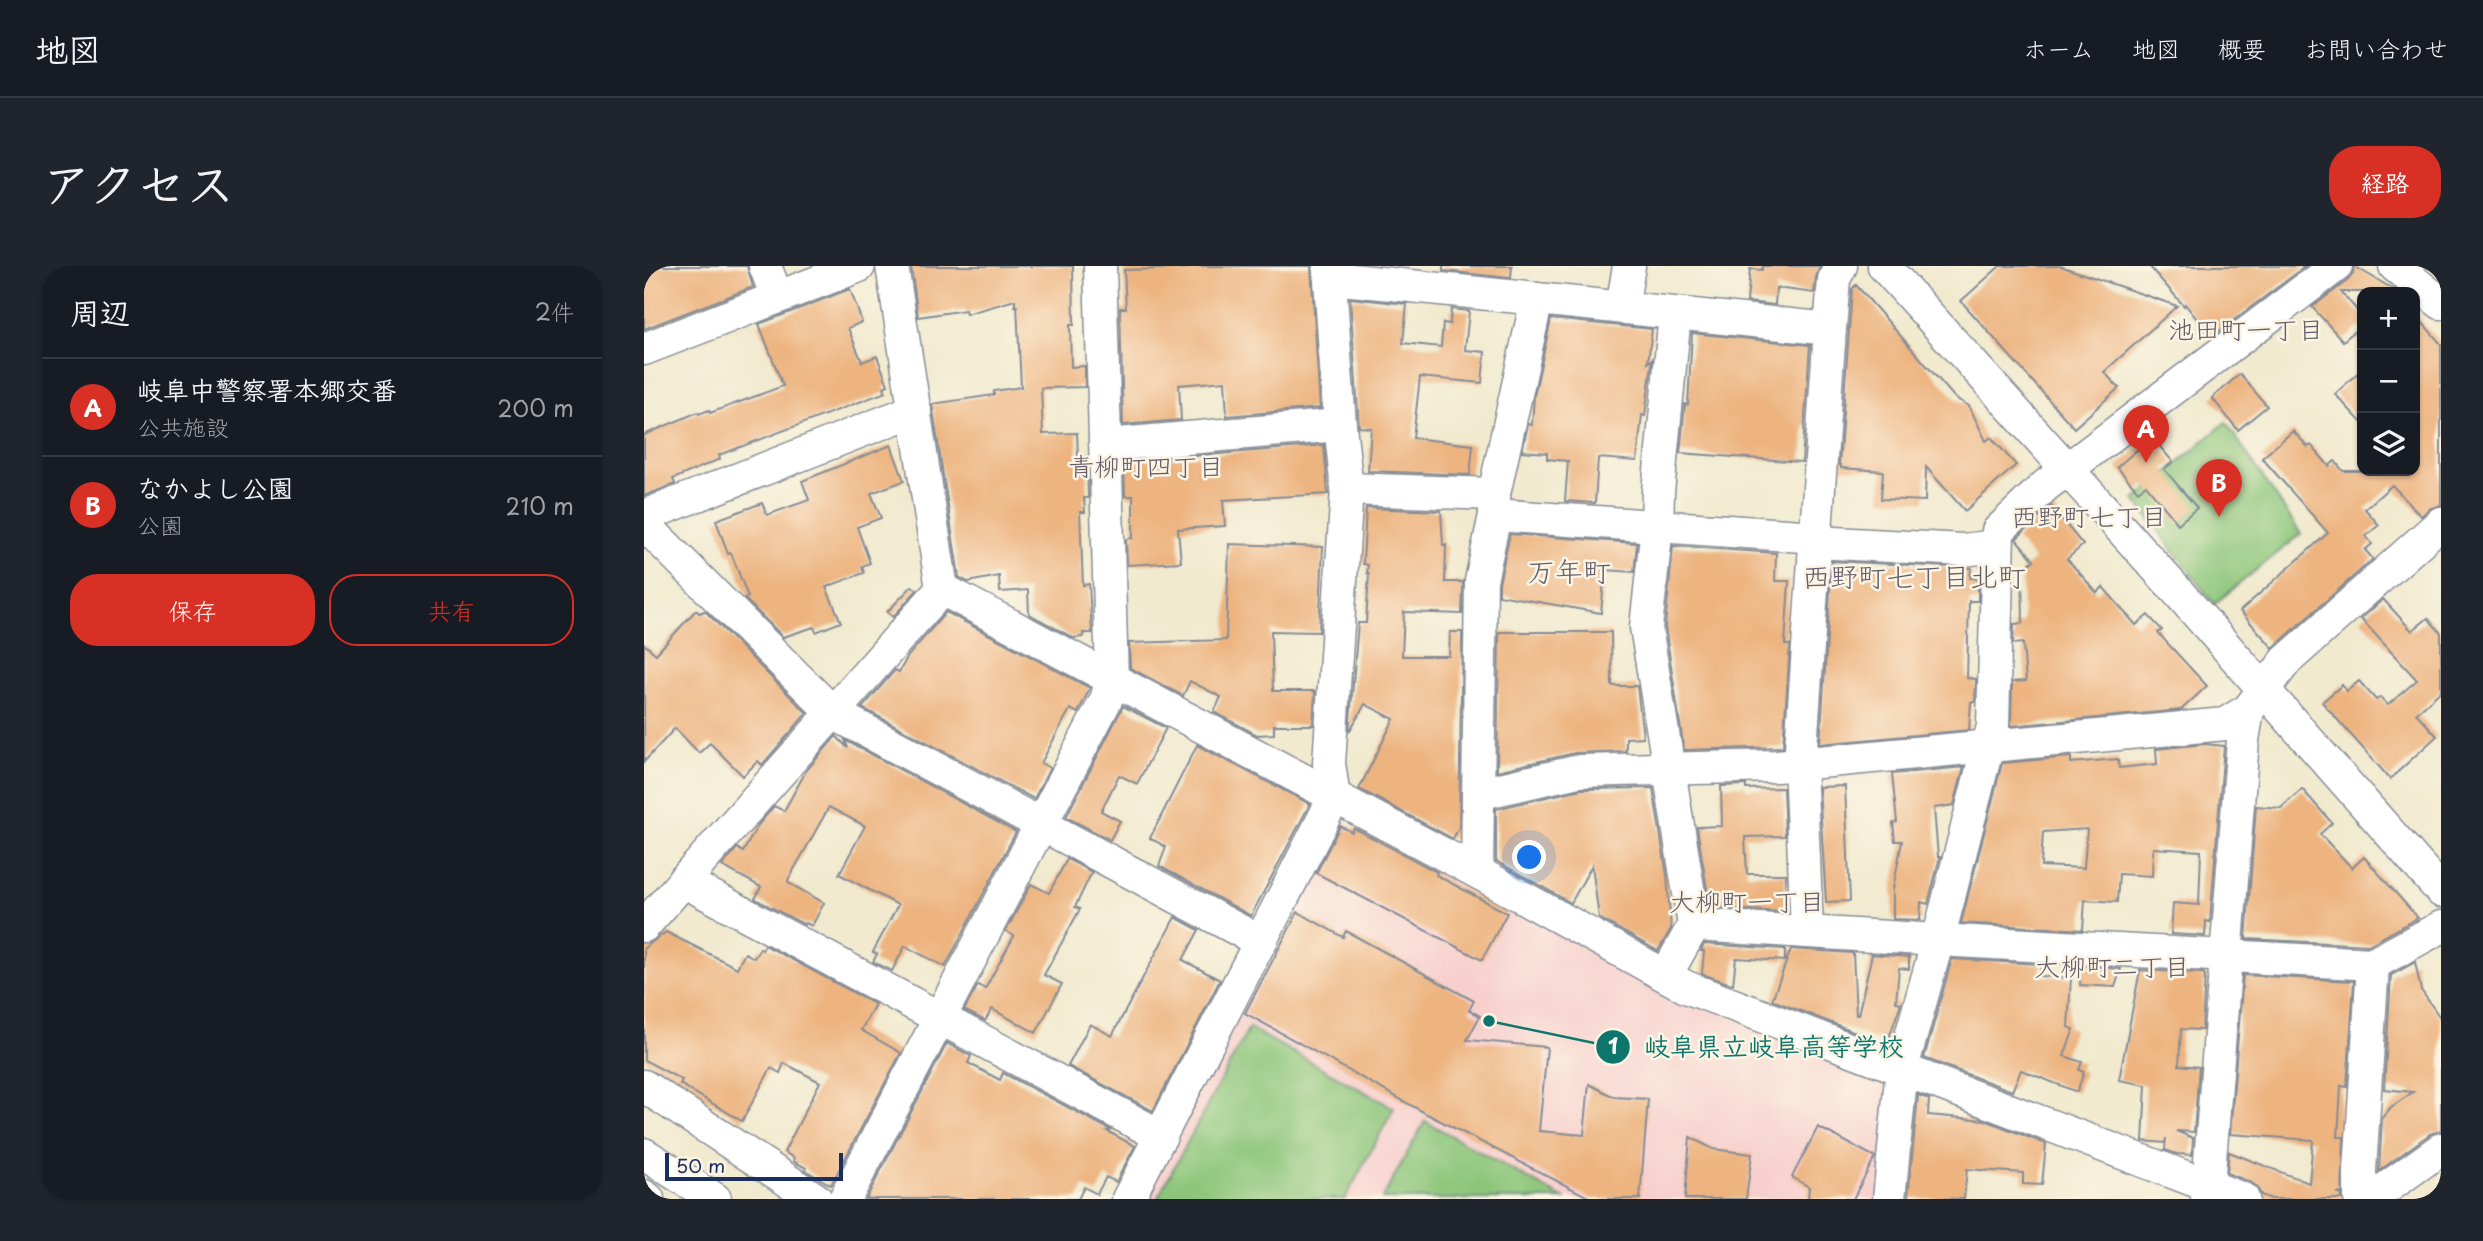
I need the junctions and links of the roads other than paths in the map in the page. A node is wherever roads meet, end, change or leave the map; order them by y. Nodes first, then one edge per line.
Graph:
1 (765, 266) edge
2 (859, 266) edge
3 (892, 266) edge
4 (1100, 266) edge
5 (1629, 266) edge
6 (1841, 266) edge
7 (1884, 266) edge
8 (2336, 266) edge
9 (2395, 266) edge
10 (1331, 272) edge
11 (777, 296) junction
12 (1537, 299) junction
13 (2441, 303) edge
14 (1622, 308) junction
15 (1675, 314) junction
16 (1830, 329) junction
17 (644, 349) edge
18 (915, 410) junction
19 (1340, 425) junction
20 (1106, 445) junction
21 (2068, 471) junction
22 (1347, 489) junction
23 (1495, 505) junction
24 (644, 516) edge
25 (2441, 523) edge
26 (644, 524) edge
27 (1657, 526) junction
28 (1816, 539) junction
29 (1996, 546) junction
30 (942, 589) junction
31 (1112, 679) junction
32 (2256, 700) junction
33 (832, 713) junction
34 (1989, 746) junction
35 (1800, 764) junction
36 (1668, 768) junction
37 (1478, 794) junction
38 (1335, 798) junction
39 (1040, 824) junction
40 (1477, 872) junction
41 (683, 881) junction
42 (2441, 891) edge
43 (1695, 925) junction
44 (644, 926) edge
45 (2441, 928) edge
46 (1807, 932) junction
47 (1938, 940) junction
48 (1261, 942) junction
49 (2225, 957) junction
50 (2373, 964) junction
51 (1666, 975) junction
52 (939, 1019) junction
53 (1902, 1068) junction
54 (644, 1086) edge
55 (1161, 1136) junction
56 (2441, 1149) edge
57 (644, 1154) edge
58 (2207, 1192) edge
59 (715, 1199) edge
60 (816, 1199) edge
61 (845, 1199) edge
62 (1128, 1199) edge
63 (1889, 1199) edge
64 (2243, 1199) edge
65 (2360, 1199) edge
66 (2371, 1199) edge

1 - 11 street
2 - 11 street
3 - 18 street
4 - 20 street
5 - 14 street
6 - 16 street
7 - 21 street
8 - 21 street
9 - 13 street
10 - 12 street
10 - 19 street
11 - 17 street
12 - 14 street
12 - 23 street
14 - 15 street
15 - 16 street
15 - 27 street
16 - 28 street
18 - 24 street
18 - 30 street
19 - 20 street
19 - 22 street
20 - 31 street
21 - 29 street
21 - 32 street
22 - 23 street
22 - 38 street
23 - 27 street
23 - 37 street
25 - 32 street
26 - 33 street
27 - 28 street
27 - 36 street
28 - 29 street
28 - 35 street
29 - 34 street
30 - 31 street
30 - 33 street
31 - 38 street
31 - 39 street
32 - 34 street
32 - 42 street
32 - 49 street
33 - 39 street
33 - 41 street
34 - 35 street
34 - 47 street
35 - 36 street
35 - 46 street
36 - 37 street
36 - 43 street
37 - 40 street
38 - 40 street
38 - 48 street
39 - 48 street
39 - 52 street
40 - 51 street
41 - 44 street
41 - 52 street
43 - 46 street
43 - 51 street
45 - 50 street
46 - 47 street
47 - 49 street
47 - 53 street
48 - 55 street
49 - 50 street
49 - 58 street
50 - 65 street
51 - 53 street
52 - 55 street
52 - 61 street
53 - 58 street
53 - 63 street
54 - 60 street
55 - 62 street
56 - 66 street
57 - 59 street
58 - 64 street

